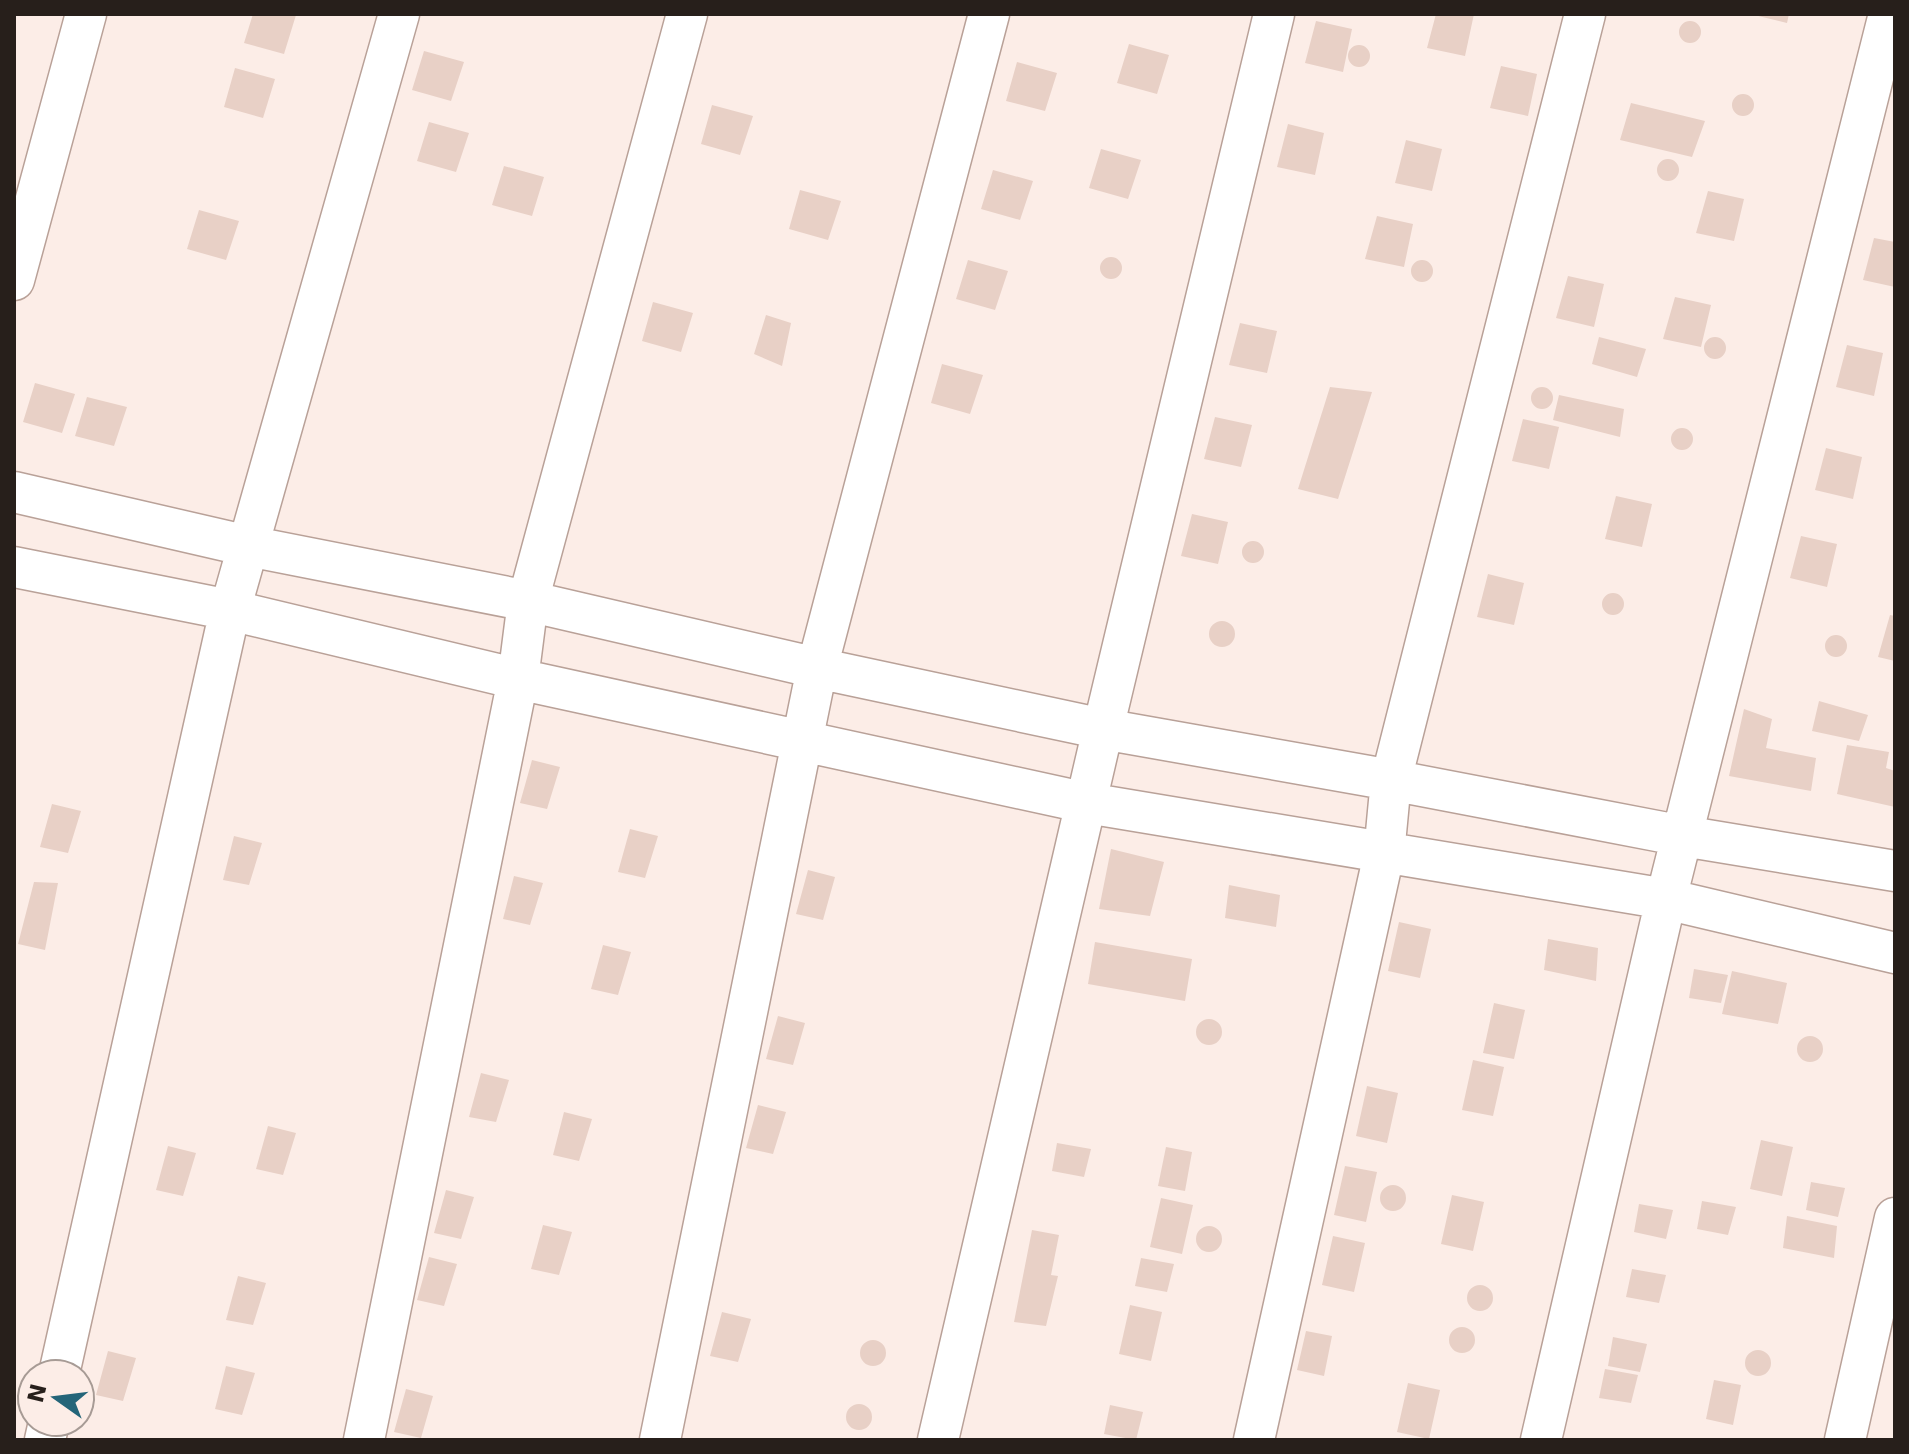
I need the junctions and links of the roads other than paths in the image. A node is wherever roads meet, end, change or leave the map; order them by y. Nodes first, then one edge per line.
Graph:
1 (86, 14) edge
2 (399, 14) edge
3 (687, 14) edge
4 (989, 14) edge
5 (1274, 14) edge
6 (1585, 14) edge
7 (1889, 14) edge
8 (14, 280) edge
9 (14, 492) edge
10 (248, 546) junction
11 (14, 567) edge
12 (528, 601) junction
13 (230, 610) junction
14 (817, 668) junction
15 (518, 679) junction
16 (1103, 729) junction
17 (802, 743) junction
18 (1391, 780) junction
19 (1087, 803) junction
20 (1683, 836) junction
21 (1384, 854) junction
22 (1895, 871) edge
23 (1666, 899) junction
24 (1895, 953) edge
25 (1895, 1218) edge
26 (63, 1358) edge
27 (364, 1440) edge
28 (660, 1440) edge
29 (938, 1440) edge
30 (1254, 1440) edge
31 (1541, 1440) edge
32 (1845, 1440) edge

1 - 8 street
2 - 10 street
3 - 12 street
4 - 14 street
5 - 16 street
6 - 18 street
7 - 20 street
9 - 10 street
10 - 12 street
10 - 13 street
11 - 13 street
12 - 14 street
12 - 15 street
13 - 15 street
13 - 26 street
14 - 16 street
14 - 17 street
15 - 17 street
15 - 27 street
16 - 18 street
16 - 19 street
17 - 19 street
17 - 28 street
18 - 20 street
18 - 21 street
19 - 21 street
19 - 29 street
20 - 22 street
20 - 23 street
21 - 23 street
21 - 30 street
23 - 24 street
23 - 31 street
25 - 32 street

